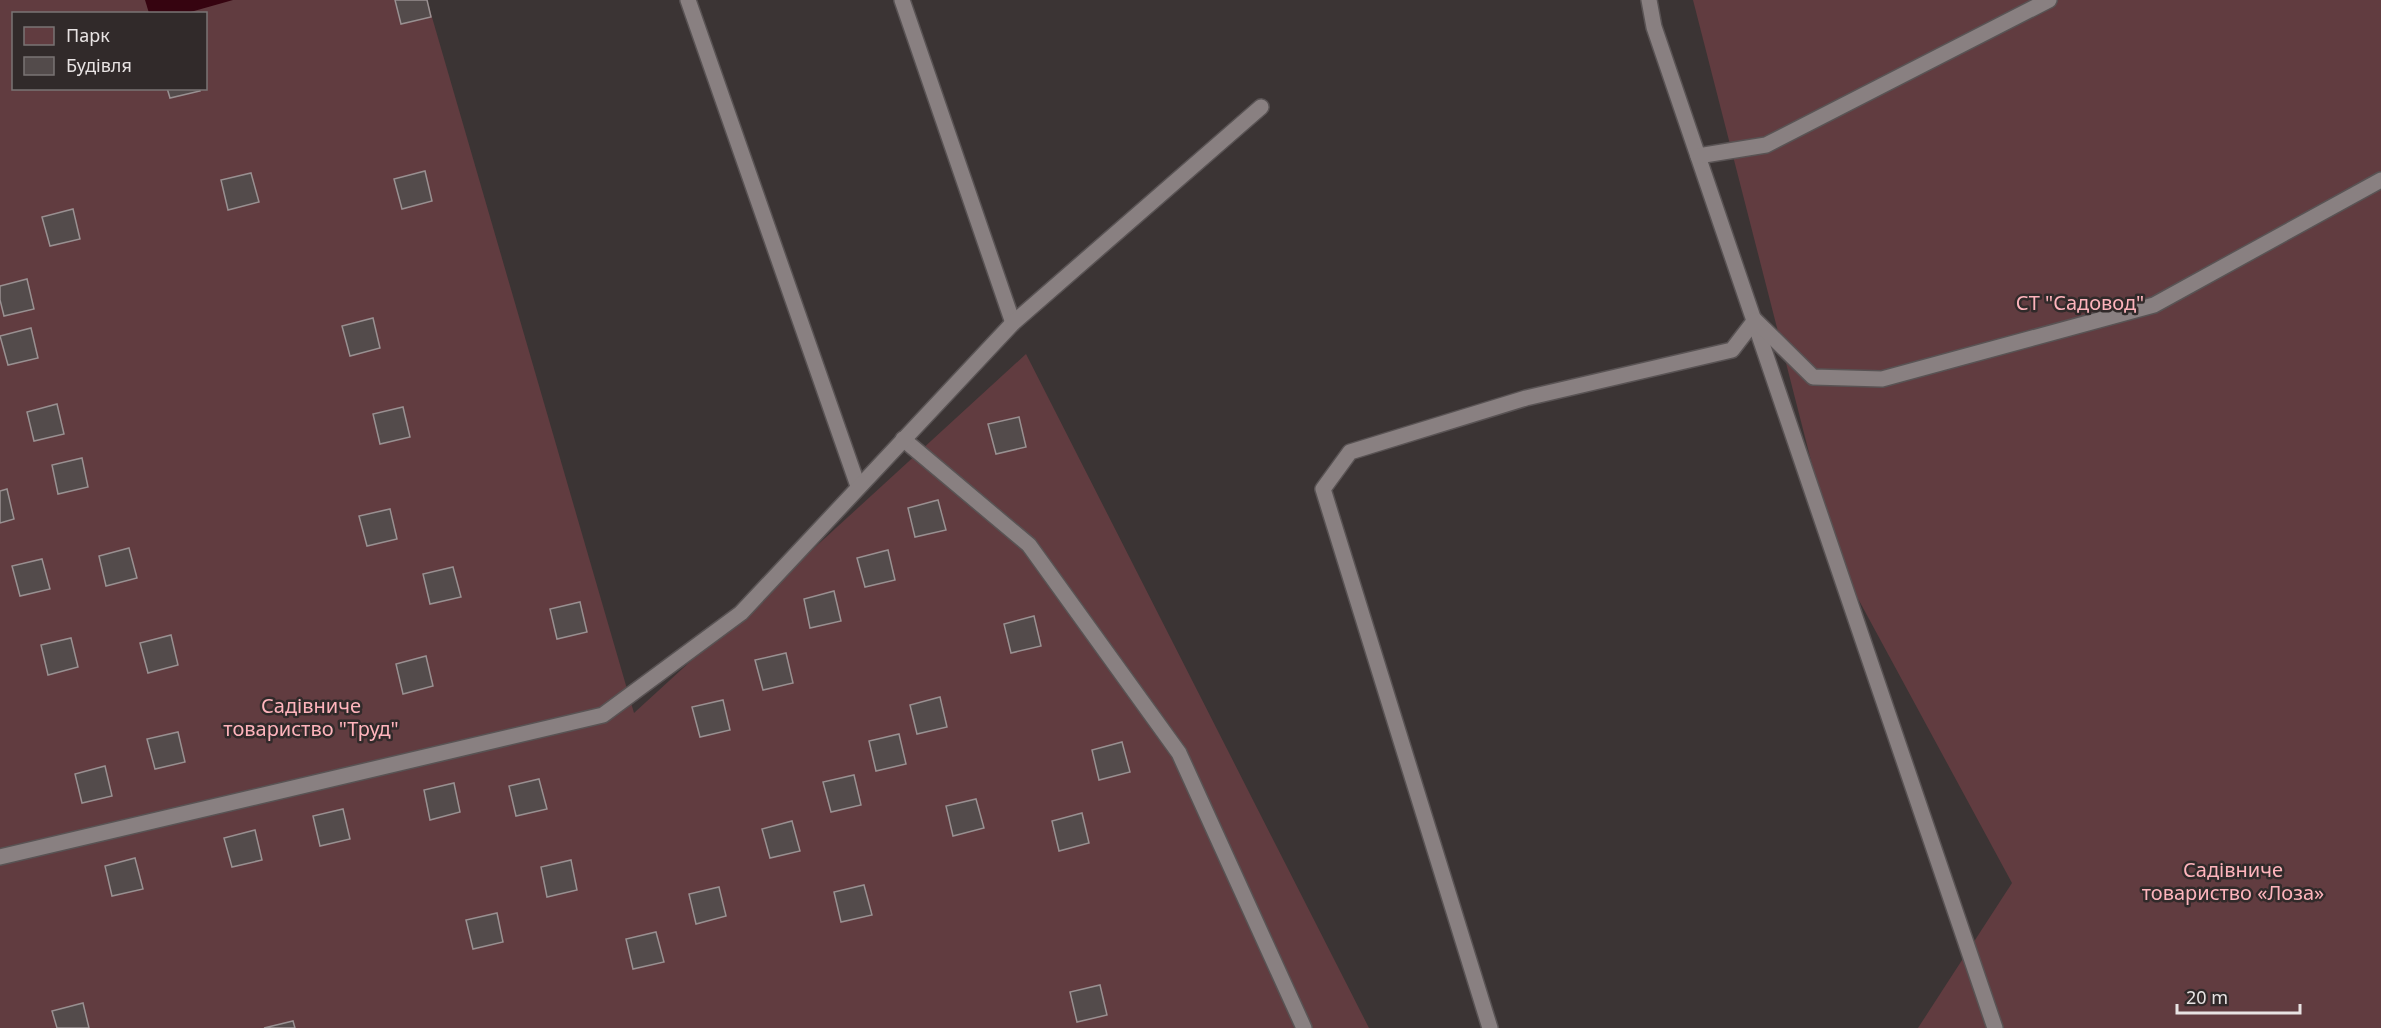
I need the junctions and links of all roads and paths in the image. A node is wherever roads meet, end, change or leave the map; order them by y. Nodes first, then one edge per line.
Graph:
1 (688, 0) edge
2 (902, 0) edge
3 (1649, 0) edge
4 (2049, 0) edge
5 (1261, 107) dead end
6 (1698, 156) junction
7 (2381, 180) edge
8 (1755, 320) junction
9 (1013, 323) junction
10 (903, 439) junction
11 (858, 486) junction
12 (0, 857) edge
13 (1304, 1028) edge
14 (1490, 1028) edge
15 (1995, 1028) edge

1 - 11 lane
2 - 9 lane
3 - 6 lane
4 - 6 lane
5 - 9 lane
6 - 8 lane
7 - 8 lane
8 - 14 lane
8 - 15 lane
9 - 10 lane
10 - 11 lane
10 - 13 lane
11 - 12 lane

